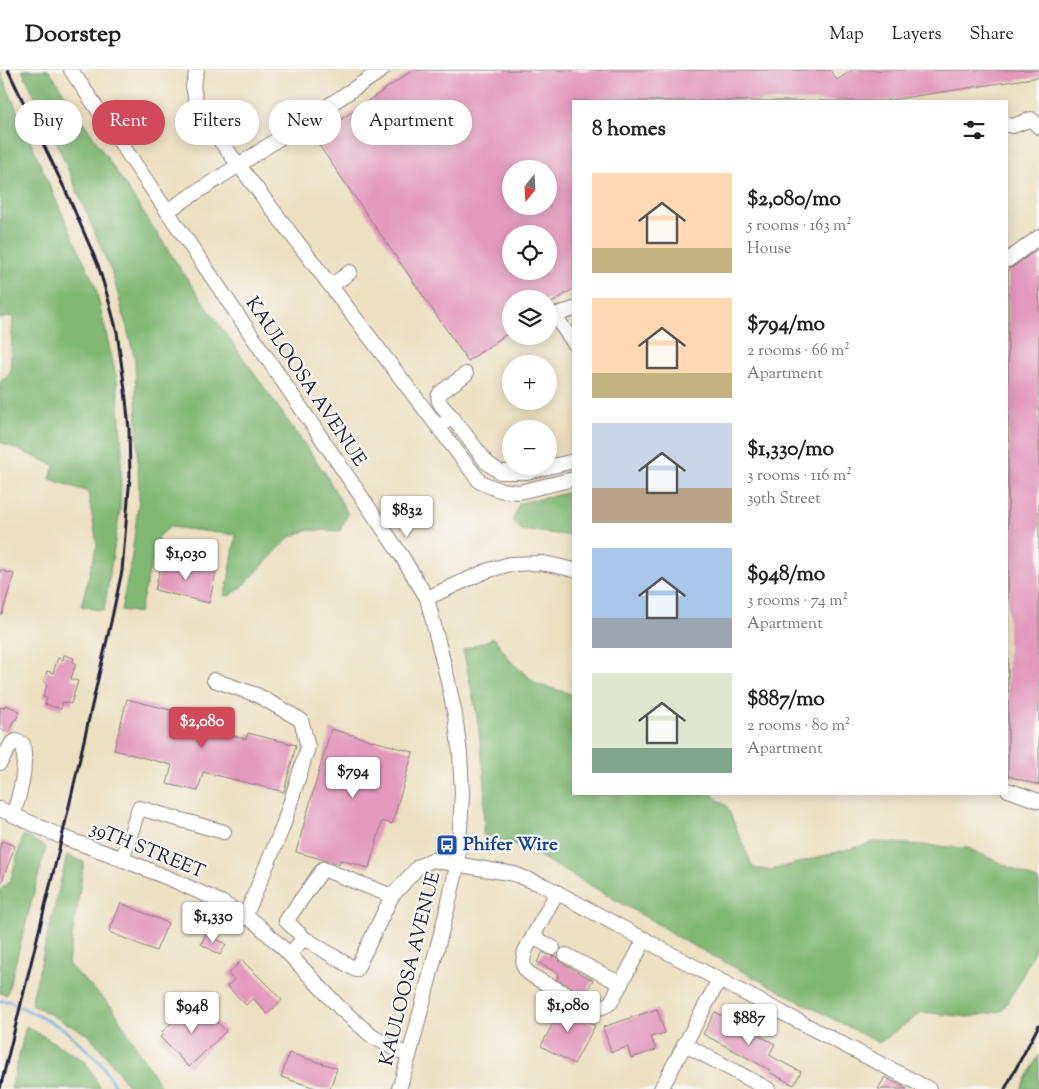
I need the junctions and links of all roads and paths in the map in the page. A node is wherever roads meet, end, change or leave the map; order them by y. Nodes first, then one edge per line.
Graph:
1 (70, 70) edge
2 (197, 70) edge
3 (382, 70) edge
4 (1035, 123) edge
5 (1008, 125) edge
6 (238, 165) junction
7 (167, 211) junction
8 (1039, 237) edge
9 (1008, 260) edge
10 (350, 272) dead end
11 (331, 286) junction
12 (572, 310) edge
13 (572, 340) edge
14 (466, 374) dead end
15 (452, 417) junction
16 (438, 427) junction
17 (572, 461) edge
18 (572, 479) edge
19 (572, 570) edge
20 (427, 598) junction
21 (214, 680) dead end
22 (0, 763) edge
23 (1008, 790) edge
24 (1039, 801) edge
25 (0, 809) edge
26 (13, 815) junction
27 (224, 832) dead end
28 (122, 860) junction
29 (456, 864) junction
30 (557, 892) junction
31 (392, 896) junction
32 (245, 917) junction
33 (533, 937) junction
34 (304, 938) junction
35 (645, 939) junction
36 (553, 948) dead end
37 (290, 954) junction
38 (566, 955) dead end
39 (719, 980) junction
40 (621, 984) junction
41 (566, 994) dead end
42 (580, 1001) dead end
43 (684, 1044) junction
44 (409, 1056) junction
45 (398, 1089) edge
46 (661, 1089) edge
47 (768, 1089) edge
48 (929, 1089) edge

1 - 7 street, KAULOOSA AVENUE
2 - 6 street
3 - 6 street
4 - 5 street
6 - 7 street
6 - 11 street
7 - 20 street, KAULOOSA AVENUE
8 - 9 street
10 - 11 street
11 - 16 street
12 - 13 street
14 - 15 street
15 - 16 street
15 - 17 street
16 - 18 street
19 - 20 street
20 - 29 street, KAULOOSA AVENUE
21 - 32 street
22 - 26 street
23 - 24 street
25 - 26 street, 39TH STREET
26 - 28 street, 39TH STREET
27 - 28 street
28 - 32 street, 39TH STREET
29 - 30 street
29 - 31 street
29 - 44 street, KAULOOSA AVENUE
30 - 33 street
30 - 35 street
31 - 34 street
31 - 34 street
32 - 37 street, 39TH STREET
33 - 36 street
33 - 41 street
34 - 37 street
35 - 39 street
35 - 40 street
37 - 44 street, 39TH STREET
38 - 40 street
39 - 43 street
39 - 48 street
40 - 42 street
43 - 46 street
43 - 47 street
44 - 45 street, KAULOOSA AVENUE

